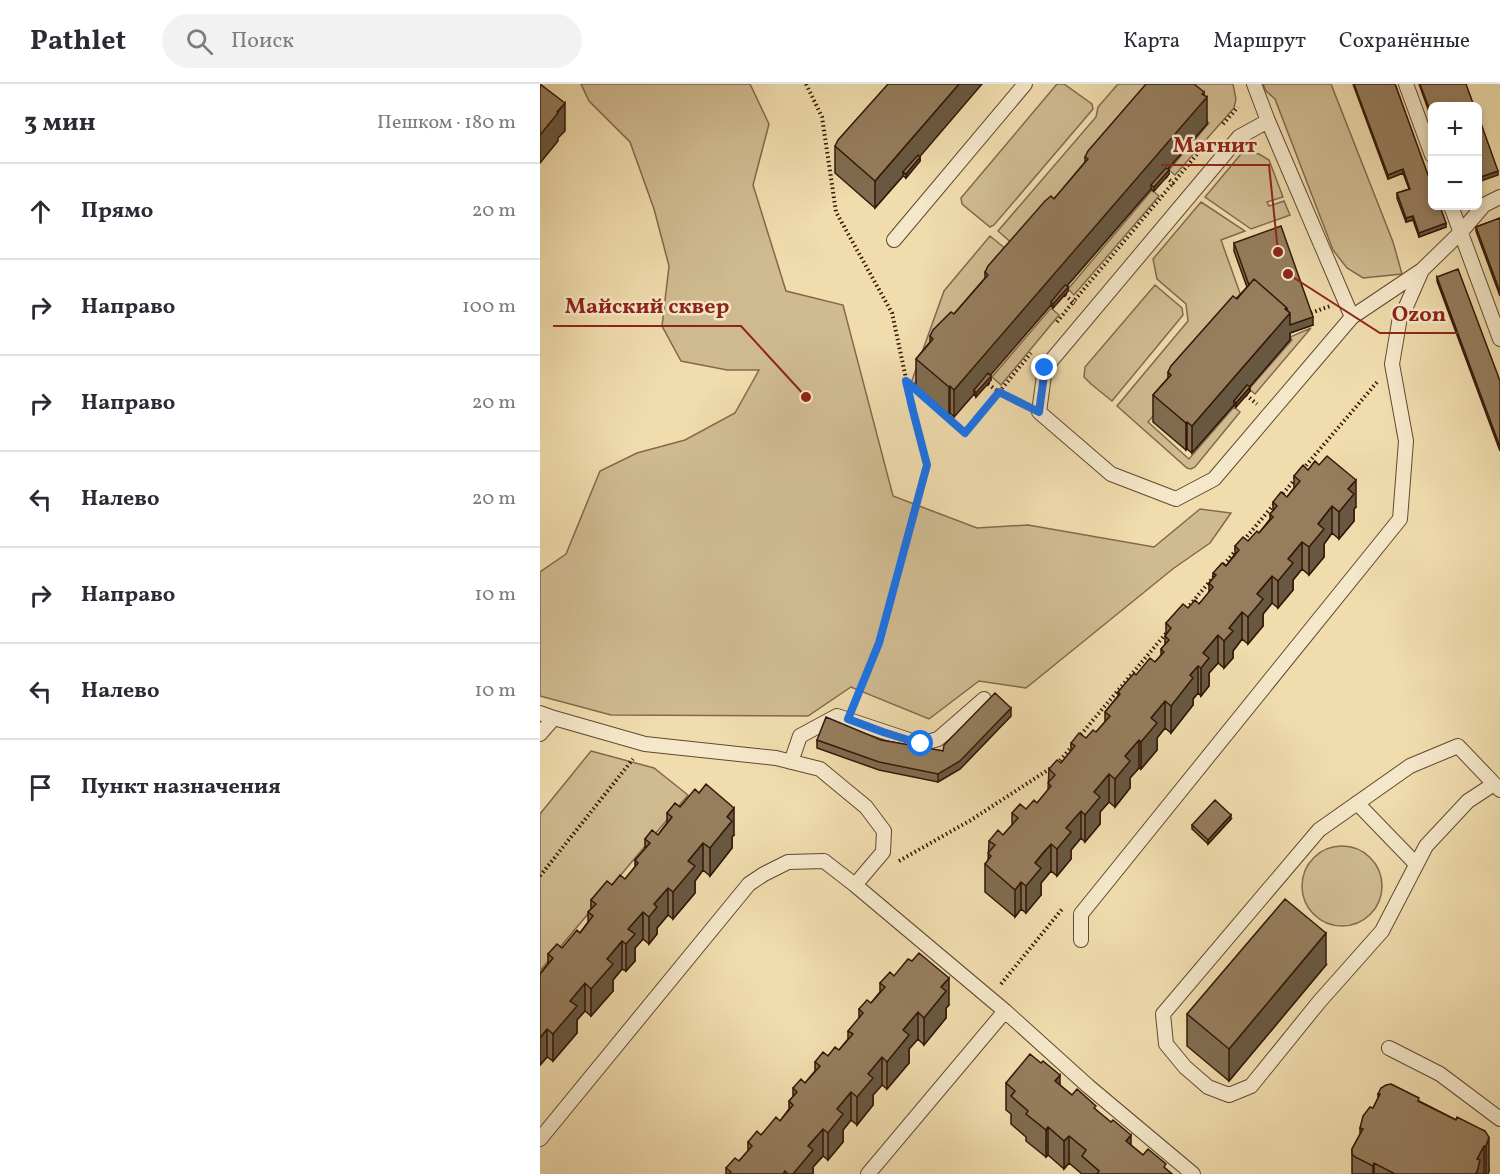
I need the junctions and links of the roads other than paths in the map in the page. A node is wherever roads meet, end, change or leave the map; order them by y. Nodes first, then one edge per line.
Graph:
1 (1024, 84) edge
2 (1254, 84) edge
3 (1406, 84) edge
4 (1268, 121) junction
5 (1428, 144) edge
6 (1500, 196) edge
7 (1453, 210) edge
8 (1461, 232) junction
9 (894, 240) dead end
10 (1422, 270) junction
11 (1352, 317) junction
12 (1500, 339) edge
13 (984, 699) dead end
14 (540, 713) edge
15 (554, 718) junction
16 (540, 734) edge
17 (791, 762) junction
18 (1497, 787) edge
19 (1357, 803) junction
20 (1416, 864) junction
21 (855, 885) junction
22 (1081, 940) dead end
23 (1005, 1011) junction
24 (1389, 1048) dead end
25 (1500, 1119) edge
26 (540, 1139) edge
27 (868, 1174) edge
28 (1193, 1174) edge

1 - 9 lane
2 - 4 lane
3 - 5 lane
4 - 11 lane
4 - 11 lane
6 - 8 lane
7 - 8 lane
8 - 10 lane
8 - 12 lane
10 - 11 lane
10 - 22 lane
13 - 17 lane
14 - 15 lane
15 - 16 lane
15 - 17 lane
17 - 21 lane
18 - 19 lane
18 - 20 lane
19 - 20 lane
19 - 20 lane
21 - 23 lane
21 - 26 lane
23 - 27 lane
23 - 28 lane
24 - 25 lane

